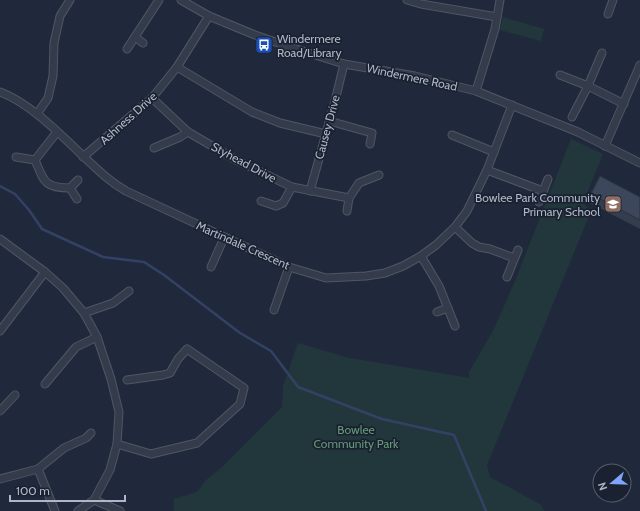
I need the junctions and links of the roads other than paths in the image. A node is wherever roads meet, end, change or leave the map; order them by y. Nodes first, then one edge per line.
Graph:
1 (70, 0) edge
2 (159, 0) edge
3 (181, 0) edge
4 (407, 0) edge
5 (500, 0) edge
6 (613, 0) edge
7 (421, 2) edge
8 (608, 14) dead end
9 (209, 16) junction
10 (497, 16) junction
11 (135, 37) junction
12 (144, 43) dead end
13 (127, 49) dead end
14 (602, 53) dead end
15 (344, 64) junction
16 (640, 64) edge
17 (177, 67) junction
18 (560, 75) dead end
19 (588, 86) junction
20 (476, 91) junction
21 (0, 92) edge
22 (152, 98) junction
23 (624, 104) junction
24 (512, 105) junction
25 (37, 114) junction
26 (572, 117) dead end
27 (329, 121) junction
28 (57, 132) junction
29 (188, 132) junction
30 (326, 134) junction
31 (452, 135) dead end
32 (370, 144) dead end
33 (605, 146) junction
34 (154, 148) dead end
35 (494, 152) junction
36 (16, 157) dead end
37 (83, 157) junction
38 (35, 160) junction
39 (640, 163) edge
40 (487, 170) junction
41 (379, 175) dead end
42 (548, 179) dead end
43 (78, 180) dead end
44 (292, 187) junction
45 (70, 188) junction
46 (310, 191) junction
47 (543, 191) junction
48 (349, 198) junction
49 (77, 199) dead end
50 (262, 201) dead end
51 (539, 202) dead end
52 (347, 211) dead end
53 (455, 227) junction
54 (224, 238) junction
55 (0, 239) edge
56 (209, 250) dead end
57 (518, 250) dead end
58 (216, 254) junction
59 (421, 256) junction
60 (514, 258) junction
61 (211, 267) dead end
62 (289, 267) junction
63 (45, 272) junction
64 (508, 278) dead end
65 (129, 291) dead end
66 (270, 296) dead end
67 (278, 299) junction
68 (448, 308) junction
69 (274, 310) dead end
70 (437, 312) dead end
71 (84, 314) junction
72 (455, 326) dead end
73 (0, 331) edge
74 (97, 337) junction
75 (127, 380) dead end
76 (45, 384) dead end
77 (15, 395) dead end
78 (0, 411) edge
79 (91, 433) dead end
80 (117, 444) junction
81 (38, 469) junction
82 (0, 479) edge
83 (94, 500) junction
84 (55, 511) edge
85 (78, 511) edge
86 (120, 511) edge

1 - 25 street
2 - 11 street
3 - 9 street, Windermere Road
4 - 7 street
5 - 10 street
6 - 8 street
7 - 10 street
9 - 15 street, Windermere Road
9 - 17 street, Ashness Drive
10 - 20 street
11 - 12 street
11 - 13 street
14 - 19 street
15 - 20 street, Windermere Road
15 - 27 street, Causey Drive
16 - 23 street
17 - 22 street, Ashness Drive
17 - 30 street
18 - 19 street
19 - 23 street
19 - 26 street
20 - 24 street, Windermere Road
21 - 25 street, Martindale Crescent
22 - 29 street, Styhead Drive
22 - 37 street, Ashness Drive
23 - 33 street
24 - 33 street, Windermere Road
24 - 35 street, Martindale Crescent
25 - 28 street, Martindale Crescent
27 - 30 street, Causey Drive
27 - 32 street
28 - 37 street, Martindale Crescent
28 - 38 street
29 - 34 street
29 - 44 street, Styhead Drive
30 - 46 street, Causey Drive
31 - 35 street
33 - 39 street, Windermere Road
35 - 40 street, Martindale Crescent
36 - 38 street
37 - 54 street, Martindale Crescent
38 - 45 street
40 - 47 street
40 - 53 street, Martindale Crescent
41 - 48 street
42 - 47 street
43 - 45 street
44 - 46 street, Styhead Drive
44 - 50 street
45 - 49 street
46 - 48 street, Styhead Drive
47 - 51 street
48 - 52 street
53 - 59 street, Martindale Crescent
53 - 60 street
54 - 58 street
54 - 62 street, Martindale Crescent
55 - 63 street
56 - 58 street
57 - 60 street
58 - 61 street
59 - 62 street, Martindale Crescent
59 - 68 street
60 - 64 street
62 - 67 street
63 - 71 street
63 - 73 street
65 - 71 street
66 - 67 street
67 - 69 street
68 - 70 street
68 - 72 street
71 - 74 street
74 - 76 street
74 - 80 street
75 - 80 street
77 - 78 street
79 - 81 street
80 - 83 street
81 - 82 street
81 - 84 street
83 - 85 street
83 - 86 street

